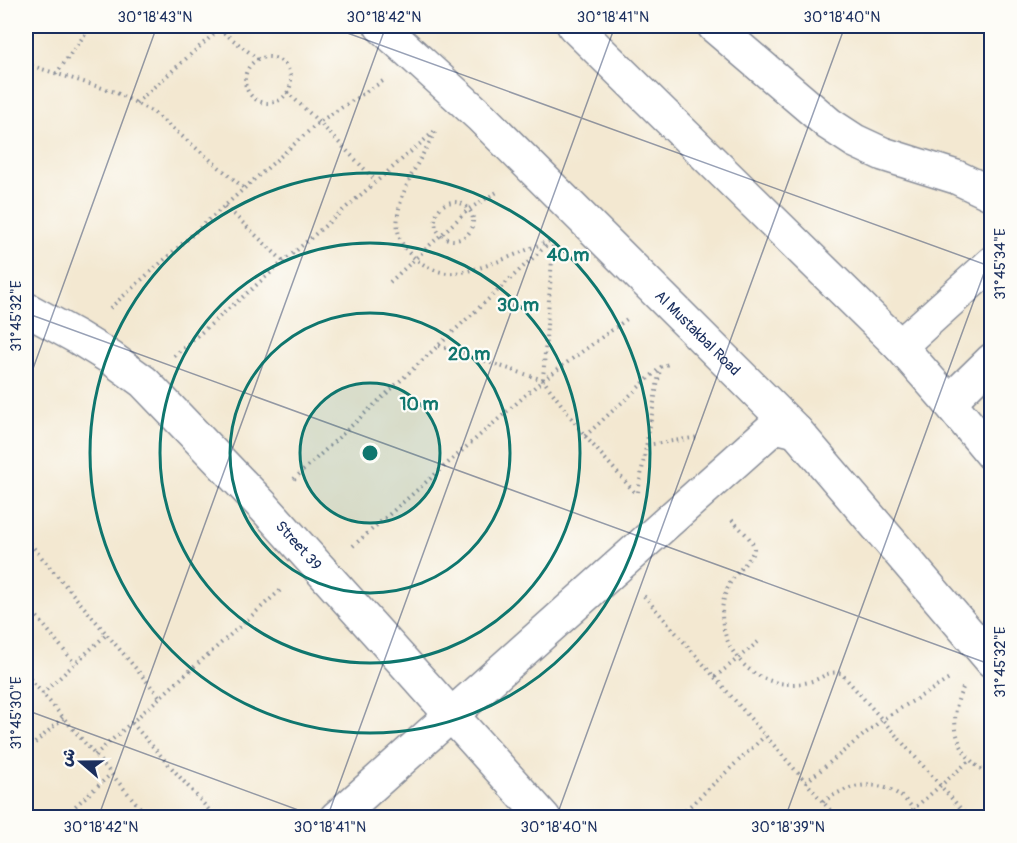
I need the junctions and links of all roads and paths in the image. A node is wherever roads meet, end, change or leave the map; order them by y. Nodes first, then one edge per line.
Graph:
1 (91, 26) edge
2 (106, 26) edge
3 (123, 26) edge
4 (381, 26) edge
5 (574, 26) edge
6 (714, 26) edge
7 (221, 27) edge
8 (419, 58) junction
9 (258, 59) junction
10 (26, 64) edge
11 (56, 74) junction
12 (287, 92) junction
13 (136, 103) junction
14 (319, 122) junction
15 (534, 170) junction
16 (376, 181) junction
17 (244, 188) junction
18 (992, 194) edge
19 (225, 206) junction
20 (469, 209) junction
21 (440, 234) junction
22 (553, 240) junction
23 (415, 259) junction
24 (283, 261) junction
25 (992, 263) edge
26 (390, 282) dead end
27 (660, 296) junction
28 (26, 309) edge
29 (77, 337) junction
30 (439, 346) junction
31 (711, 346) junction
32 (900, 346) junction
33 (992, 360) edge
34 (661, 367) junction
35 (543, 380) junction
36 (144, 382) junction
37 (949, 402) junction
38 (796, 431) junction
39 (585, 436) junction
40 (992, 454) edge
41 (705, 489) junction
42 (637, 495) junction
43 (264, 507) junction
44 (664, 525) junction
45 (26, 539) edge
46 (618, 566) junction
47 (318, 567) junction
48 (26, 603) edge
49 (107, 634) junction
50 (758, 642) dead end
51 (737, 658) junction
52 (990, 659) edge
53 (75, 664) junction
54 (26, 674) edge
55 (715, 677) junction
56 (965, 685) dead end
57 (42, 694) junction
58 (160, 697) junction
59 (451, 715) junction
60 (63, 718) junction
61 (883, 718) junction
62 (132, 723) junction
63 (765, 736) junction
64 (26, 751) edge
65 (95, 755) junction
66 (970, 760) junction
67 (111, 774) junction
68 (992, 776) edge
69 (806, 782) junction
70 (941, 786) junction
71 (823, 802) junction
72 (914, 808) junction
73 (62, 818) edge
74 (149, 818) edge
75 (216, 818) edge
76 (336, 818) edge
77 (544, 818) edge
78 (677, 818) edge
79 (837, 818) edge
80 (903, 818) edge
81 (919, 818) edge
82 (969, 818) edge

1 - 11 path
2 - 3 path
4 - 8 street, Al Mustakbal Road
5 - 32 street
6 - 18 street
7 - 9 path
7 - 13 path
8 - 14 path
8 - 15 street, Al Mustakbal Road
9 - 12 path
9 - 12 path
10 - 11 path
11 - 13 path
12 - 14 path
13 - 17 path
14 - 16 path
14 - 17 path
15 - 20 path
15 - 27 street, Al Mustakbal Road
16 - 23 path
16 - 24 path
17 - 19 path
19 - 24 path
19 - 29 path
20 - 21 path
20 - 21 path
20 - 21 path
21 - 23 path
22 - 23 path
22 - 30 path
22 - 35 path
23 - 26 path
24 - 36 path
25 - 32 street
27 - 31 street, Al Mustakbal Road
27 - 35 path
28 - 29 street, Street 39
29 - 36 street, Street 39
30 - 35 path
30 - 43 path
31 - 34 path
31 - 38 street, Al Mustakbal Road
32 - 37 street
33 - 37 street
34 - 39 path
34 - 42 path
35 - 39 path
35 - 47 path
36 - 43 street, Street 39
37 - 40 street
38 - 41 street
38 - 52 street, Al Mustakbal Road
39 - 42 path
41 - 44 street
41 - 51 path
42 - 44 path
43 - 47 street, Street 39
44 - 46 street
45 - 49 path
46 - 55 path
46 - 59 street
47 - 58 path
47 - 59 street, Street 39
48 - 53 path
49 - 53 path
49 - 58 path
50 - 51 path
51 - 55 path
51 - 61 path
52 - 61 path
53 - 57 path
54 - 57 path
55 - 63 path
56 - 66 path
57 - 60 path
58 - 62 path
59 - 76 street
59 - 77 street, Street 39
60 - 64 path
60 - 65 path
61 - 69 path
61 - 70 path
62 - 65 path
62 - 75 path
63 - 69 path
63 - 78 path
65 - 67 path
66 - 68 path
66 - 70 path
67 - 73 path
67 - 74 path
69 - 71 path
70 - 72 path
70 - 82 path
71 - 72 path
71 - 79 path
72 - 80 path
72 - 81 path

